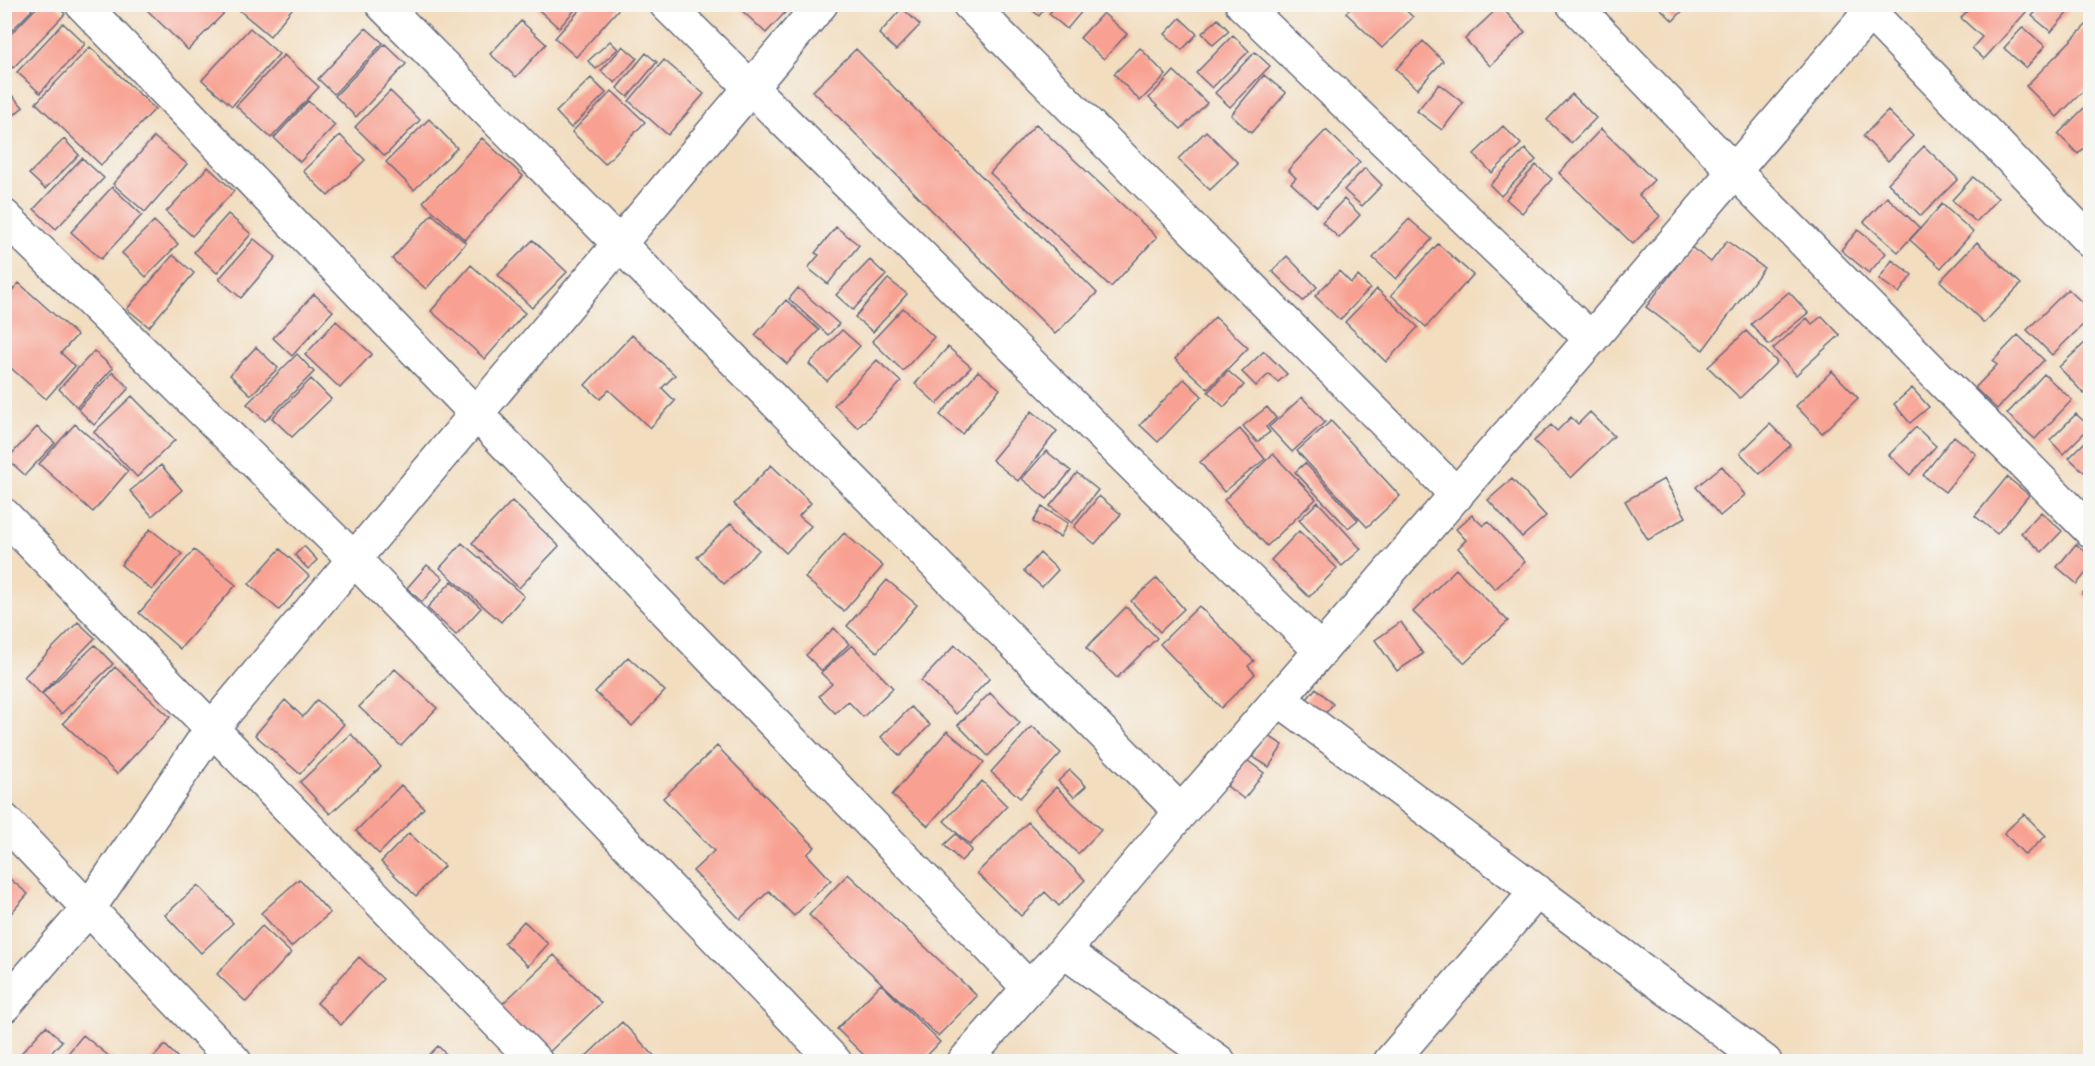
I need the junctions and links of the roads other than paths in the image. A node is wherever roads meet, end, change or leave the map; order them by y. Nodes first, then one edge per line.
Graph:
1 (82, 4) edge
2 (382, 4) edge
3 (666, 4) edge
4 (821, 4) edge
5 (969, 4) edge
6 (1242, 4) edge
7 (1573, 4) edge
8 (1870, 7) edge
9 (750, 89) junction
10 (1734, 171) junction
11 (4, 216) edge
12 (2091, 241) edge
13 (619, 244) junction
14 (1591, 339) junction
15 (476, 415) junction
16 (1456, 495) junction
17 (4, 515) edge
18 (2091, 530) edge
19 (354, 559) junction
20 (1321, 651) junction
21 (1279, 699) junction
22 (212, 728) junction
23 (1181, 812) junction
24 (4, 820) edge
25 (1537, 891) junction
26 (89, 908) junction
27 (1064, 951) junction
28 (1029, 988) junction
29 (4, 1006) edge
30 (1215, 1061) edge
31 (235, 1062) edge
32 (536, 1062) edge
33 (835, 1062) edge
34 (964, 1062) edge
35 (1390, 1062) edge
36 (1765, 1062) edge

1 - 15 street
2 - 13 street
3 - 9 street
4 - 9 street
5 - 16 street
6 - 14 street
7 - 10 street
8 - 10 street
8 - 12 street
9 - 13 street
9 - 20 street
10 - 14 street
10 - 18 street
11 - 19 street
13 - 15 street
13 - 23 street
14 - 16 street
15 - 19 street
15 - 28 street
16 - 20 street
17 - 22 street
19 - 22 street
19 - 33 street
20 - 21 street
21 - 23 street
21 - 25 street
22 - 26 street
22 - 32 street
23 - 27 street
24 - 26 street
25 - 35 street
25 - 36 street
26 - 29 street
26 - 31 street
27 - 28 street
27 - 30 street
28 - 34 street

